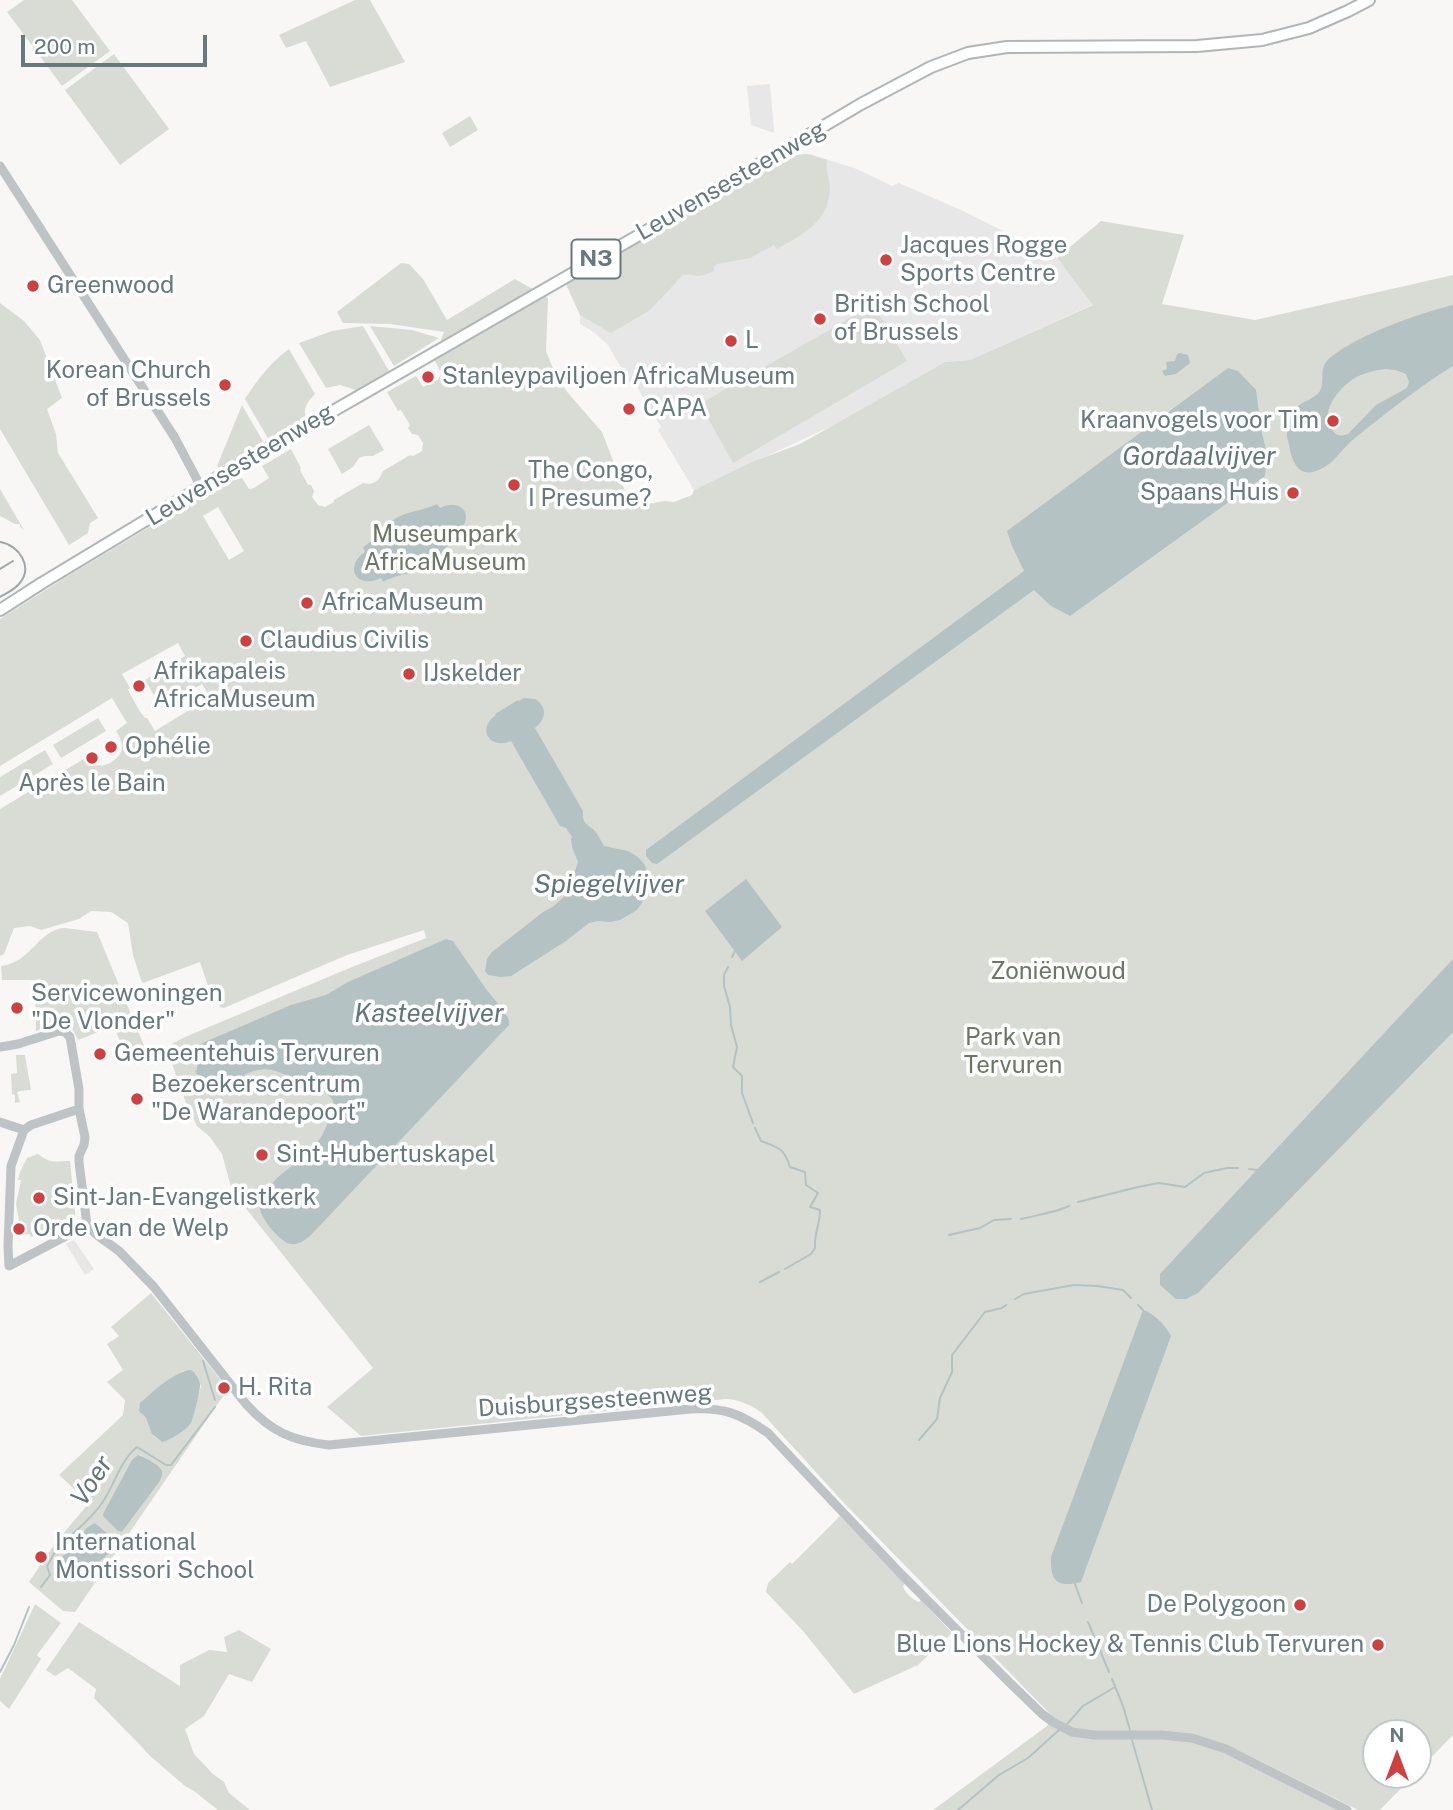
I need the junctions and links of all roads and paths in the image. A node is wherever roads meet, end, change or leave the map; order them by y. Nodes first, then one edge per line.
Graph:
1 (1369, 0) edge
2 (0, 166) edge
3 (201, 487) junction
4 (0, 610) edge
5 (0, 1047) edge
6 (79, 1109) junction
7 (0, 1122) edge
8 (24, 1130) junction
9 (87, 1224) junction
10 (1347, 1810) edge

1 - 3 main road, Leuvensesteenweg / N3
2 - 3 street
3 - 4 main road, Leuvensesteenweg / N3
5 - 6 street
6 - 8 street
6 - 9 street
7 - 8 street
8 - 9 street
9 - 10 street, Duisburgsesteenweg

